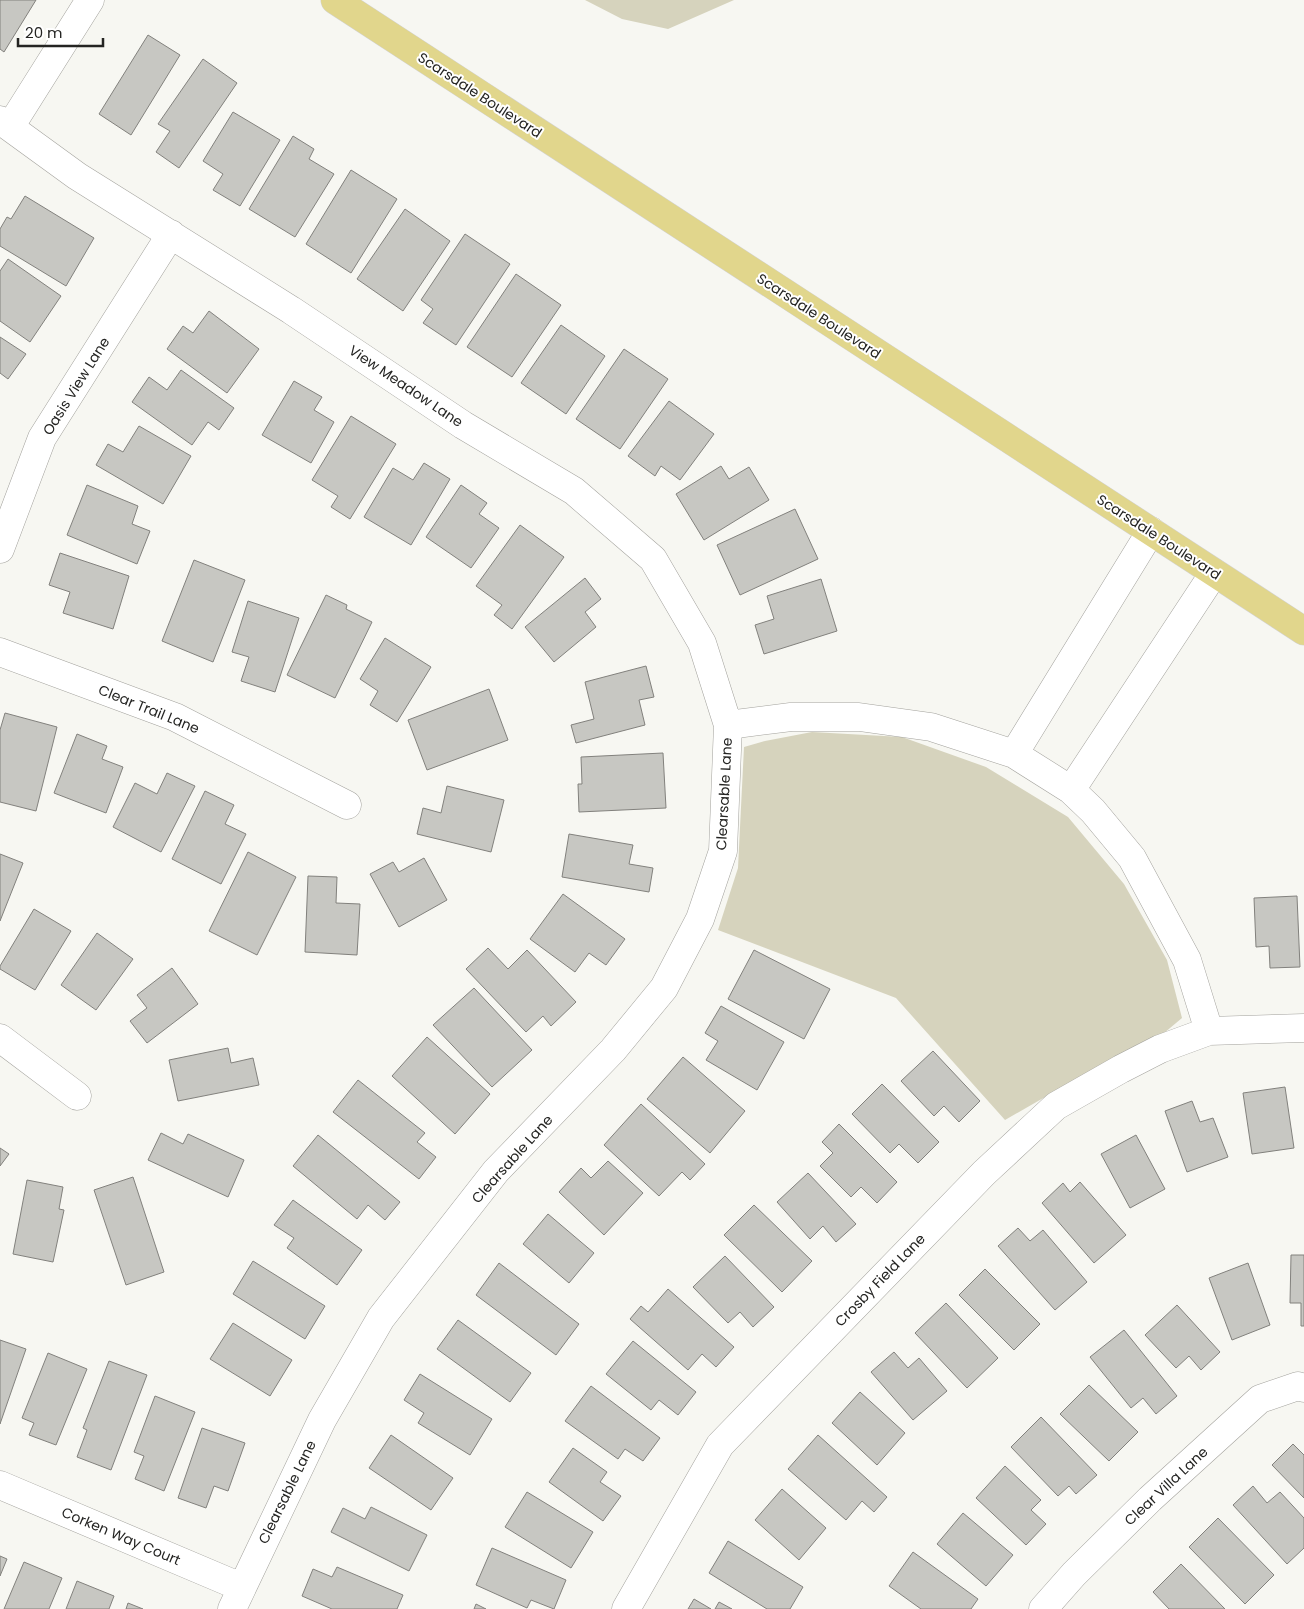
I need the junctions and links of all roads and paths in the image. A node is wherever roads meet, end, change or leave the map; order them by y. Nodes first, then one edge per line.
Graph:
1 (90, 0) edge
2 (335, 0) edge
3 (5, 124) edge
4 (171, 234) junction
5 (1151, 531) junction
6 (0, 549) edge
7 (1214, 572) junction
8 (1304, 631) edge
9 (0, 652) edge
10 (728, 725) junction
11 (1014, 754) junction
12 (1071, 790) junction
13 (347, 804) dead end
14 (1304, 1028) edge
15 (1209, 1031) junction
16 (0, 1038) edge
17 (77, 1096) dead end
18 (1304, 1388) edge
19 (0, 1484) edge
20 (237, 1598) edge
21 (626, 1609) edge
22 (1043, 1609) edge

1 - 3 street
2 - 5 main road, Scarsdale Boulevard
3 - 4 street, View Meadow Lane
4 - 6 street, Oasis View Lane
4 - 10 street, View Meadow Lane
5 - 7 main road, Scarsdale Boulevard
5 - 11 street
7 - 8 main road, Scarsdale Boulevard
7 - 12 street
9 - 13 street, Clear Trail Lane
10 - 11 street
10 - 20 street, Clearsable Lane
11 - 12 street
12 - 15 street
14 - 15 street, Crosby Field Lane
15 - 21 street, Crosby Field Lane
16 - 17 street
18 - 22 street, Clear Villa Lane
19 - 20 street, Corken Way Court

